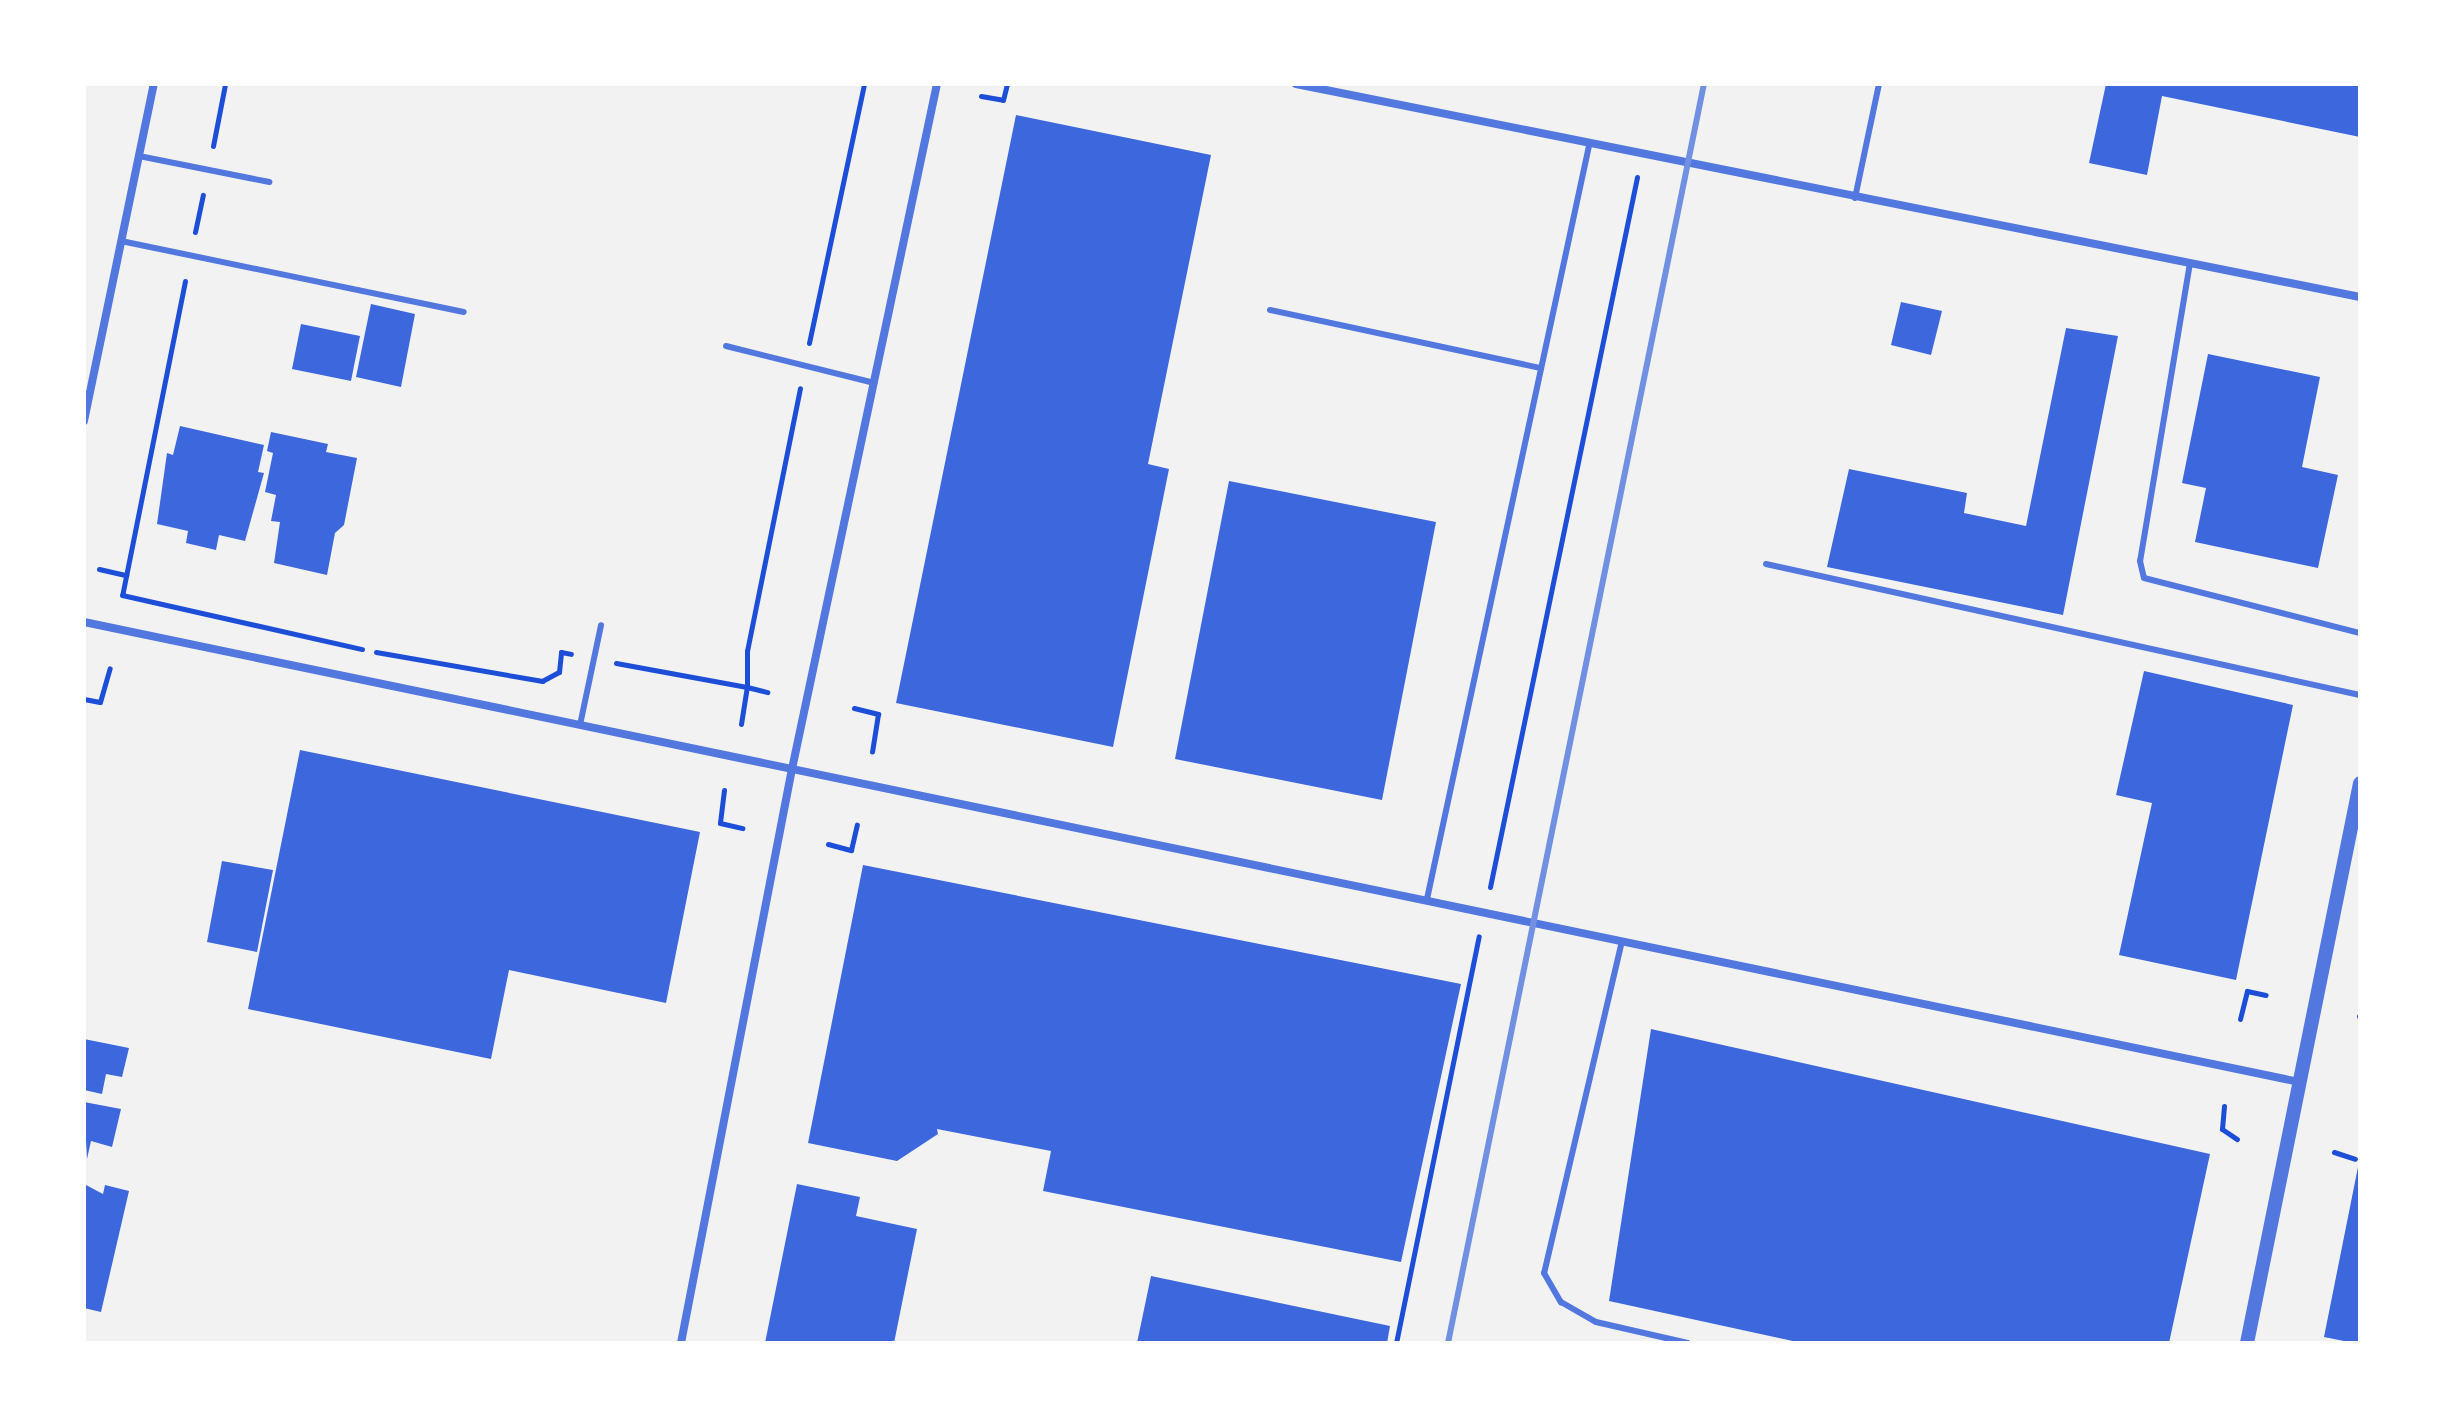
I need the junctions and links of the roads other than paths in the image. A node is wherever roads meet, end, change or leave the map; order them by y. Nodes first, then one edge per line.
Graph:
1 (154, 84) edge
2 (937, 84) edge
3 (1296, 84) edge
4 (1879, 84) edge
5 (1589, 146) junction
6 (139, 156) junction
7 (269, 182) dead end
8 (1855, 198) junction
9 (121, 241) junction
10 (2190, 263) junction
11 (2360, 297) edge
12 (1270, 310) dead end
13 (464, 312) dead end
14 (726, 346) dead end
15 (1541, 368) junction
16 (874, 383) junction
17 (84, 421) edge
18 (1766, 564) dead end
19 (84, 622) edge
20 (601, 625) dead end
21 (2360, 633) edge
22 (2360, 695) edge
23 (580, 725) junction
24 (792, 769) junction
25 (2360, 783) edge
26 (1427, 899) junction
27 (1622, 941) junction
28 (2300, 1082) junction
29 (681, 1343) edge
30 (1688, 1343) edge
31 (2247, 1343) edge

1 - 6 street
2 - 16 street
3 - 5 street
4 - 8 lane
5 - 8 street
5 - 15 lane
6 - 7 lane
6 - 9 street
8 - 10 street
9 - 13 lane
9 - 17 street
10 - 11 street
10 - 21 lane
12 - 15 lane
14 - 16 lane
15 - 26 lane
16 - 24 street
18 - 22 lane
19 - 23 street
20 - 23 lane
23 - 24 street
24 - 26 street
24 - 29 street
25 - 28 street
26 - 27 street
27 - 28 street
27 - 30 lane
28 - 31 street

